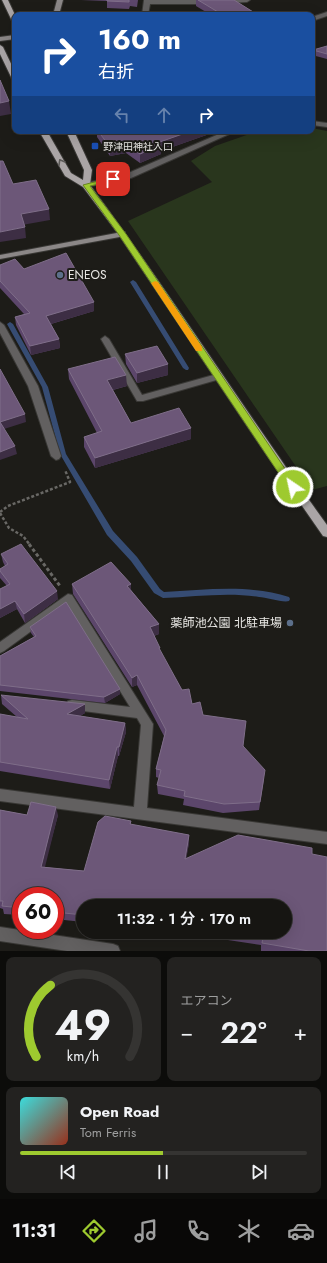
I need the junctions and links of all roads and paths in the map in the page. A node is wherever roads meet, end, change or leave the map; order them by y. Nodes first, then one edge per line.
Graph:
1 (5, 0) edge
2 (60, 0) edge
3 (247, 0) edge
4 (147, 1) edge
5 (57, 12) edge
6 (145, 12) edge
7 (327, 14) edge
8 (12, 15) edge
9 (315, 18) edge
10 (12, 37) edge
11 (0, 39) edge
12 (0, 47) edge
13 (12, 73) edge
14 (315, 123) edge
15 (327, 124) edge
16 (45, 134) edge
17 (71, 134) edge
18 (225, 134) edge
19 (86, 185) junction
20 (122, 234) junction
21 (0, 257) edge
22 (0, 325) edge
23 (105, 339) dead end
24 (218, 377) junction
25 (56, 456) joint
26 (0, 512) edge
27 (327, 533) edge
28 (68, 598) junction
29 (0, 648) edge
30 (62, 704) edge
31 (140, 713) junction
32 (0, 795) edge
33 (140, 814) junction
34 (327, 838) edge
35 (0, 934) edge
36 (113, 951) edge

1 - 8 main road
2 - 5 street
3 - 4 street
4 - 6 street
7 - 9 street
10 - 11 street
12 - 13 main road
14 - 15 street
19 -> 16 main road
17 - 19 main road
18 - 19 street
19 - 20 main road
20 - 21 street
20 - 24 main road
22 - 25 street
23 - 24 street
24 - 27 main road
25 - 26 path
26 - 28 path
28 - 29 street
28 - 31 street
30 - 31 street
31 - 33 street
32 - 33 street
33 - 34 street
35 - 36 street

